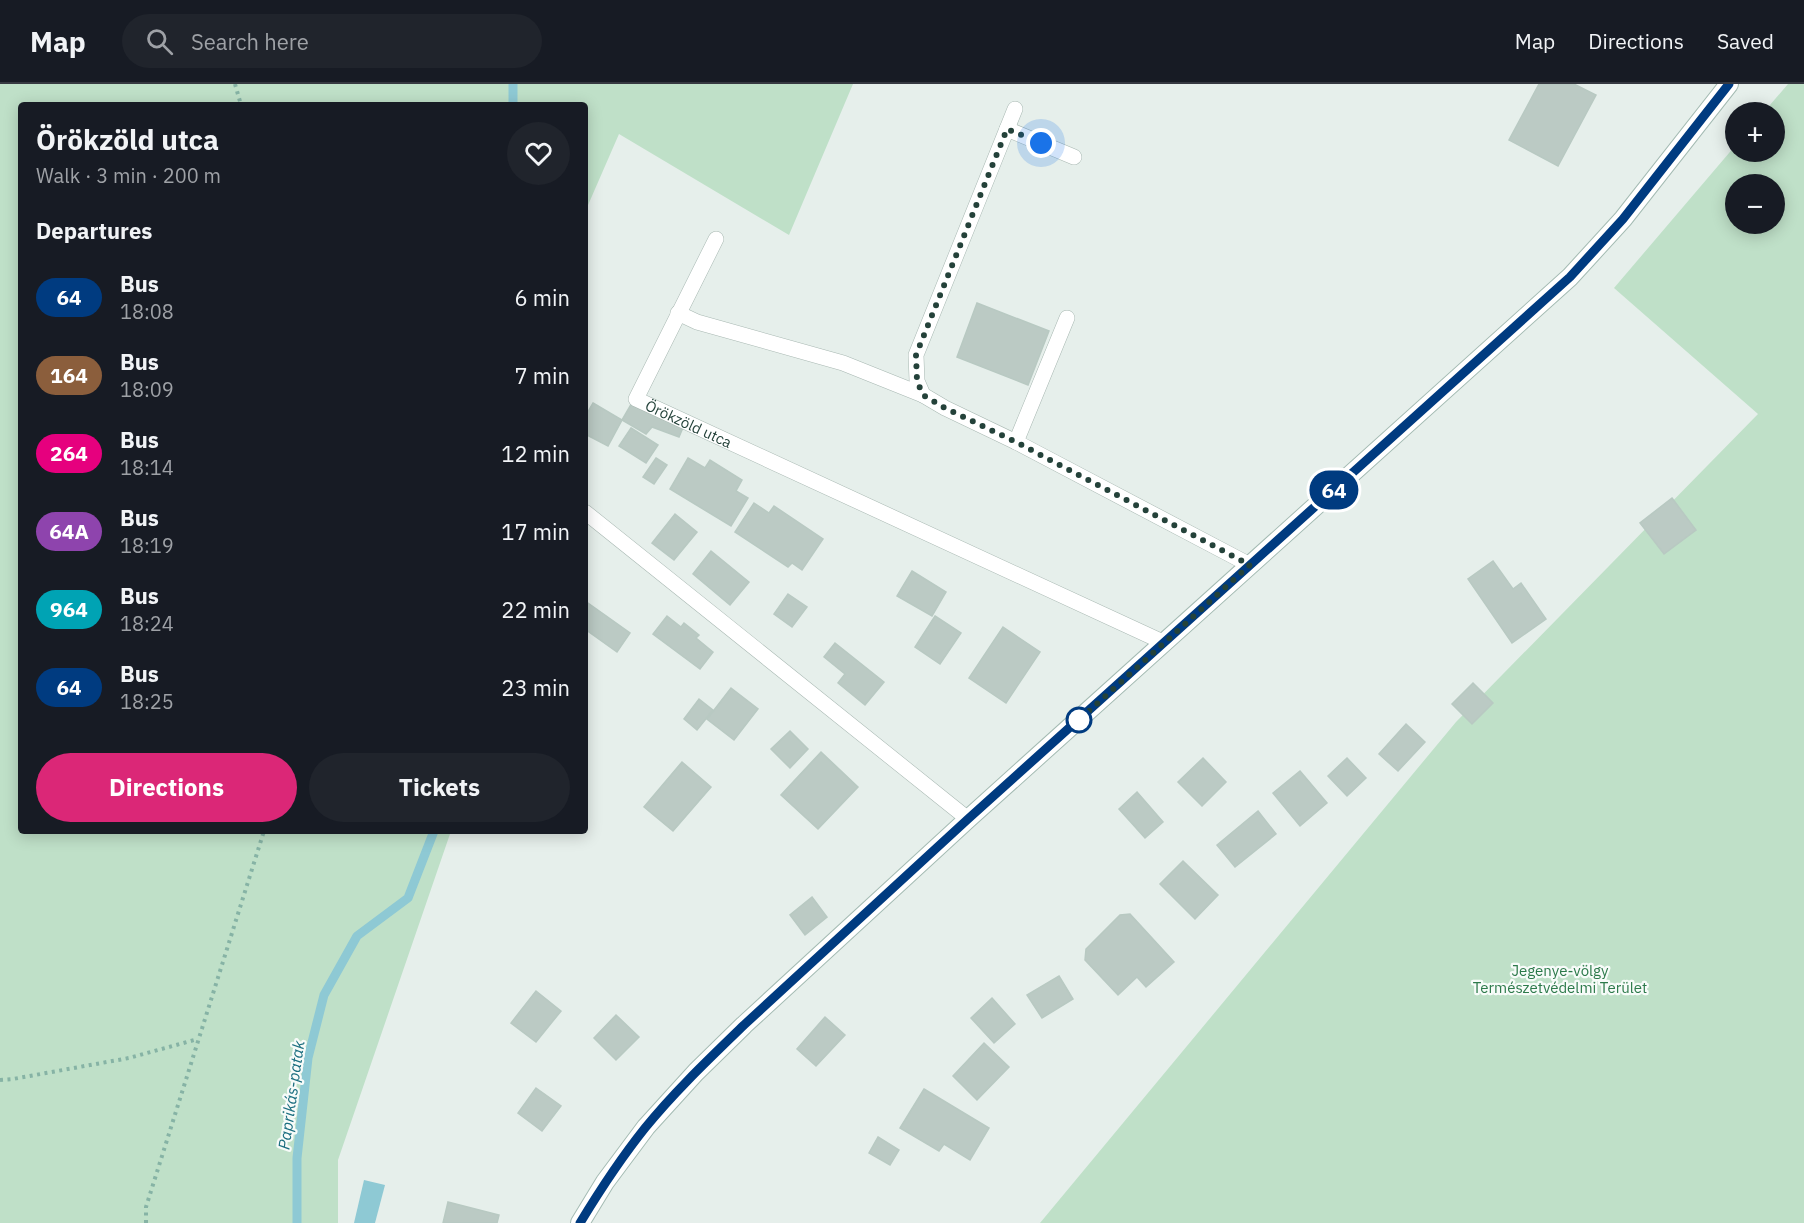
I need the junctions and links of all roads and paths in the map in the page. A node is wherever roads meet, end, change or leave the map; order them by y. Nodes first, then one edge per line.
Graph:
1 (235, 84) edge
2 (1729, 84) edge
3 (240, 102) edge
4 (1015, 109) dead end
5 (1007, 129) junction
6 (1074, 157) dead end
7 (716, 239) dead end
8 (678, 313) junction
9 (1067, 318) dead end
10 (923, 395) junction
11 (1016, 442) junction
12 (588, 514) edge
13 (1250, 565) junction
14 (1165, 643) junction
15 (968, 819) junction
16 (263, 834) edge
17 (199, 1039) junction
18 (0, 1080) edge
19 (146, 1223) edge
20 (580, 1223) edge

1 - 3 path
2 - 13 main road
4 - 5 lane
5 - 6 lane
5 - 10 lane
7 - 8 lane, Örökzöld utca
8 - 10 lane
8 - 14 lane, Örökzöld utca
9 - 11 lane
10 - 11 lane
11 - 13 lane
12 - 15 lane
13 - 14 main road
14 - 15 main road
15 - 20 main road
16 - 17 path
17 - 18 path
17 - 19 path

